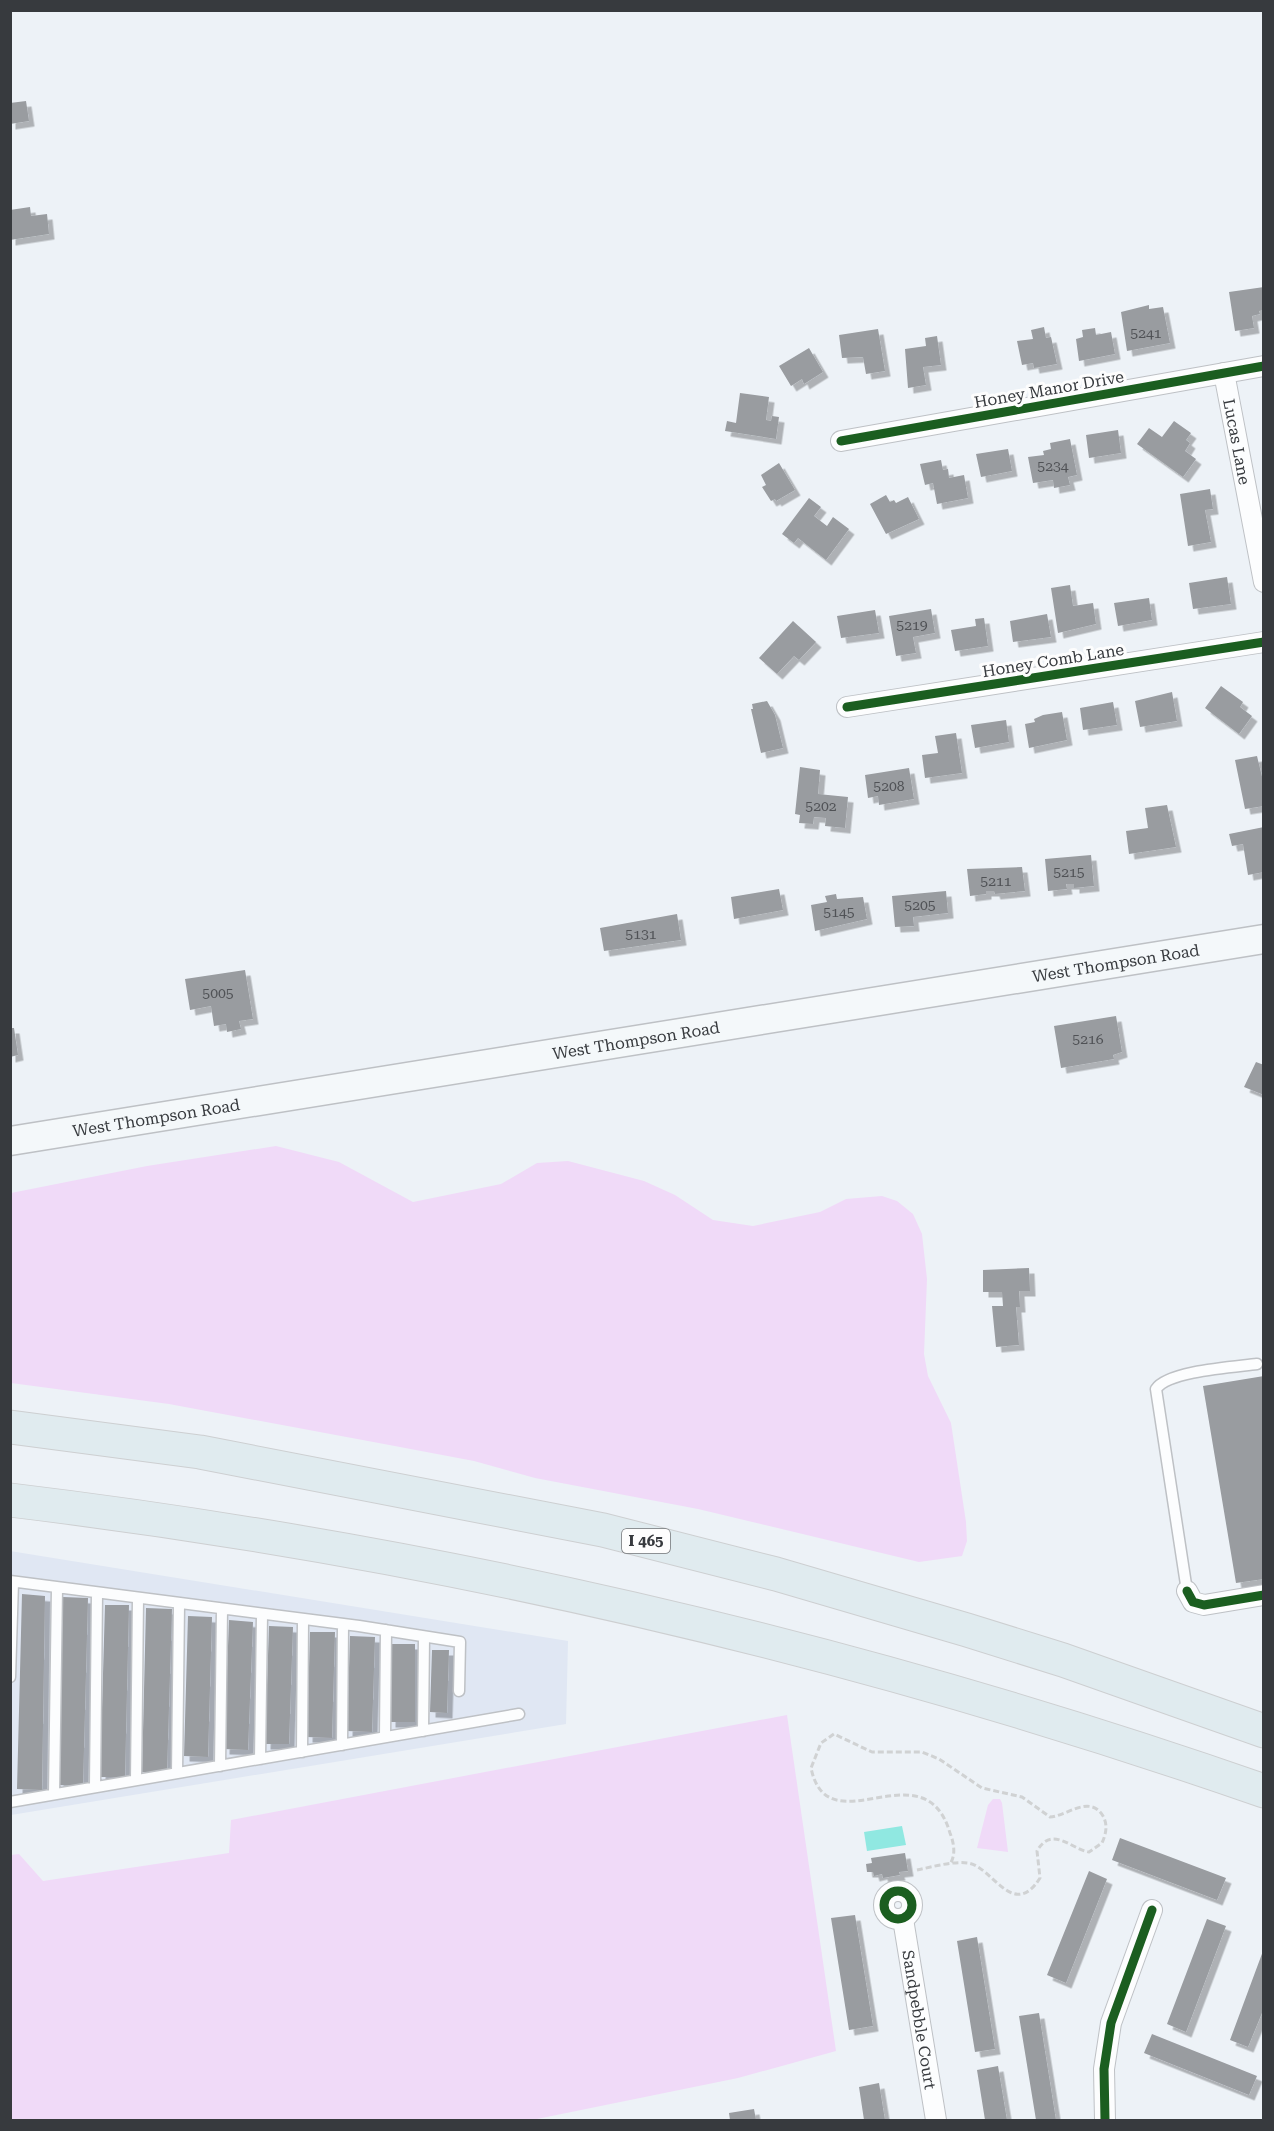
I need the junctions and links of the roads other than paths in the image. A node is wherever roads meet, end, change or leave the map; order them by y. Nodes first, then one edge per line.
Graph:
1 (1263, 366) edge
2 (1224, 373) junction
3 (841, 441) dead end
4 (1263, 582) edge
5 (1263, 642) edge
6 (848, 707) dead end
7 (1263, 939) edge
8 (10, 1141) edge
9 (1257, 1364) dead end
10 (10, 1427) edge
11 (10, 1500) edge
12 (12, 1582) edge
13 (57, 1588) junction
14 (1187, 1591) joint
15 (97, 1593) junction
16 (1263, 1595) edge
17 (138, 1599) junction
18 (179, 1604) junction
19 (222, 1609) junction
20 (262, 1614) junction
21 (303, 1619) junction
22 (343, 1624) junction
23 (386, 1630) junction
24 (424, 1636) junction
25 (10, 1677) edge
26 (459, 1691) dead end
27 (519, 1714) dead end
28 (423, 1731) junction
29 (1263, 1731) edge
30 (385, 1737) junction
31 (342, 1745) junction
32 (302, 1752) junction
33 (260, 1759) junction
34 (220, 1766) junction
35 (177, 1773) junction
36 (136, 1780) junction
37 (95, 1787) junction
38 (1263, 1791) edge
39 (54, 1794) junction
40 (10, 1802) edge
41 (1152, 1910) dead end
42 (903, 1919) dead end
43 (936, 2121) edge
44 (1105, 2121) edge

1 - 2 street, Honey Manor Drive
2 - 3 street, Honey Manor Drive
2 - 4 street, Lucas Lane
5 - 6 street, Honey Comb Lane
7 - 8 main road, West Thompson Road
9 - 14 lane
10 - 29 highway, I 465
11 - 38 highway
12 - 13 lane
12 - 25 lane
13 - 15 lane
13 - 39 lane
14 - 16 street
15 - 17 lane
15 - 37 lane
17 - 18 lane
17 - 36 lane
18 - 19 lane
18 - 35 lane
19 - 20 lane
19 - 34 lane
20 - 21 lane
20 - 33 lane
21 - 22 lane
21 - 32 lane
22 - 23 lane
22 - 31 lane
23 - 24 lane
23 - 30 lane
24 - 26 lane
24 - 28 lane
27 - 28 lane
28 - 30 lane
30 - 31 lane
31 - 32 lane
32 - 33 lane
33 - 34 lane
34 - 35 lane
35 - 36 lane
36 - 37 lane
37 - 39 lane
39 - 40 lane
41 - 44 street
42 - 43 street, Sandpebble Court

